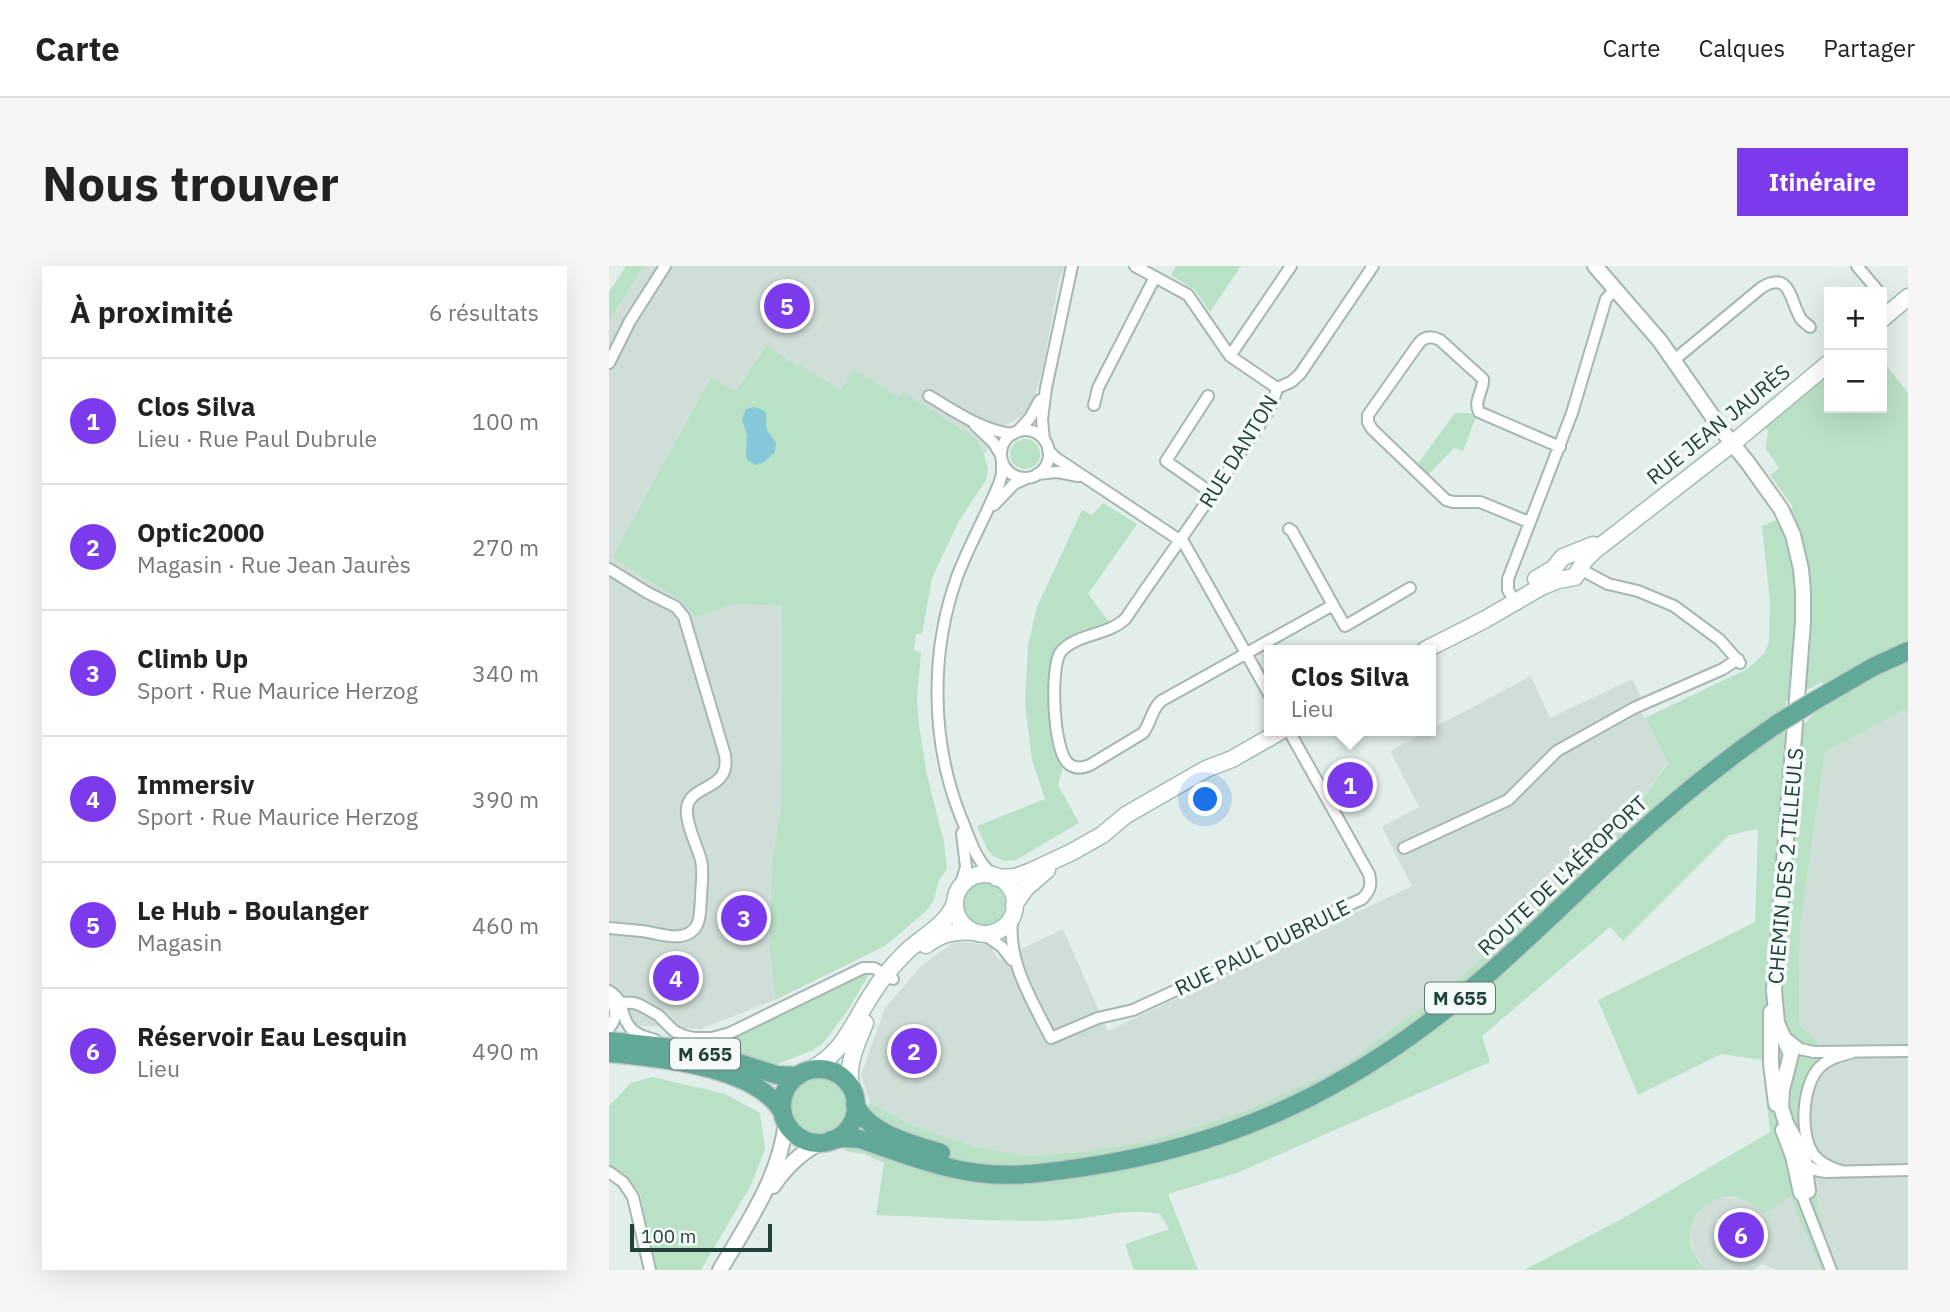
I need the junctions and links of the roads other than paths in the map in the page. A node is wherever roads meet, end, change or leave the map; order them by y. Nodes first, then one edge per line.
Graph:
1 (665, 266) edge
2 (1072, 266) edge
3 (1135, 266) edge
4 (1291, 266) edge
5 (1373, 266) edge
6 (1595, 266) edge
7 (1857, 266) edge
8 (1155, 277) junction
9 (1875, 287) edge
10 (1615, 289) junction
11 (1908, 297) edge
12 (1888, 314) edge
13 (1810, 327) dead end
14 (1230, 356) junction
15 (1674, 360) junction
16 (609, 363) edge
17 (1824, 367) edge
18 (1046, 388) junction
19 (1277, 388) junction
20 (929, 396) dead end
21 (1208, 396) dead end
22 (1094, 405) dead end
23 (971, 421) junction
24 (1015, 433) junction
25 (1733, 443) junction
26 (1046, 445) junction
27 (1560, 447) junction
28 (1002, 458) junction
29 (1032, 476) junction
30 (1084, 477) junction
31 (1213, 494) junction
32 (984, 518) junction
33 (1634, 519) junction
34 (1529, 522) junction
35 (1289, 529) dead end
36 (1180, 539) junction
37 (1563, 559) junction
38 (609, 569) edge
39 (1574, 573) junction
40 (1410, 588) dead end
41 (1512, 598) junction
42 (1333, 605) junction
43 (1428, 645) edge
44 (1435, 645) edge
45 (1908, 651) edge
46 (1247, 652) junction
47 (1264, 684) edge
48 (1272, 736) edge
49 (1292, 736) edge
50 (957, 806) junction
51 (1404, 848) dead end
52 (1072, 852) junction
53 (997, 878) junction
54 (958, 895) junction
55 (1014, 909) junction
56 (609, 928) edge
57 (980, 933) junction
58 (1020, 972) junction
59 (889, 977) junction
60 (1774, 990) junction
61 (613, 999) edge
62 (609, 1028) edge
63 (609, 1041) edge
64 (1791, 1044) junction
65 (663, 1046) junction
66 (1908, 1051) edge
67 (1854, 1052) junction
68 (609, 1053) edge
69 (1771, 1064) junction
70 (803, 1073) junction
71 (854, 1097) junction
72 (785, 1118) junction
73 (826, 1141) junction
74 (1791, 1150) junction
75 (1806, 1165) junction
76 (1082, 1167) junction
77 (1908, 1170) edge
78 (1841, 1171) junction
79 (609, 1172) edge
80 (1804, 1192) junction
81 (750, 1219) junction
82 (650, 1270) edge
83 (720, 1270) edge
84 (1831, 1270) edge

1 - 16 street
2 - 18 street
3 - 8 street
4 - 14 street
5 - 19 street, RUE DANTON
6 - 10 street, CHEMIN DES 2 TILLEULS
7 - 9 street
8 - 14 street
8 - 22 street
10 - 15 street, CHEMIN DES 2 TILLEULS
10 - 27 street
11 - 12 main road
13 - 15 street
14 - 19 street
15 - 25 street, CHEMIN DES 2 TILLEULS
17 - 25 main road, RUE JEAN JAURÈS
18 - 24 street
18 - 26 street
19 - 31 street, RUE DANTON
20 - 23 street
21 - 31 street
23 - 24 street
23 - 28 street
24 - 26 street
24 - 28 street
25 - 33 main road, RUE JEAN JAURÈS
25 - 60 street, CHEMIN DES 2 TILLEULS
26 - 29 street
26 - 30 street
27 - 34 street
27 - 34 street
28 - 29 street
28 - 32 street
29 - 30 street
29 - 32 street
30 - 36 street
31 - 36 street, RUE DANTON
32 - 50 street
33 - 37 main road, RUE JEAN JAURÈS
33 - 39 main road, RUE JEAN JAURÈS
34 - 41 street
35 - 42 street
36 - 46 street
36 - 46 street, RUE DANTON
37 - 39 main road
37 - 41 main road, RUE JEAN JAURÈS
38 - 56 street
39 - 41 main road, RUE JEAN JAURÈS
39 - 51 street
40 - 42 street
41 - 43 main road, RUE JEAN JAURÈS
41 - 44 main road, RUE JEAN JAURÈS
42 - 46 street
45 - 76 main road, ROUTE DE L'AÉROPORT / M 655, bridge
46 - 47 street
48 - 52 main road
49 - 58 street, RUE PAUL DUBRULE
50 - 53 street
50 - 54 street
52 - 53 main road
52 - 55 main road
53 - 54 main road
53 - 55 main road
54 - 57 main road
54 - 59 main road
55 - 57 main road
55 - 58 street, RUE PAUL DUBRULE
57 - 58 street, RUE PAUL DUBRULE
57 - 59 main road
59 - 61 street
59 - 70 main road
59 - 71 main road
60 - 64 street, CHEMIN DES 2 TILLEULS
60 - 69 street
61 - 62 street
61 - 65 street
63 - 65 main road, M 655
64 - 67 street
64 - 69 street
64 - 75 street
65 - 70 main road, M 655
66 - 67 street
67 - 78 street
68 - 72 main road, M 655
69 - 74 street
70 - 71 main road
70 - 72 main road
71 - 73 main road
71 - 76 main road, ROUTE DE L'AÉROPORT / M 655
72 - 73 main road
72 - 81 street
73 - 76 main road, ROUTE DE L'AÉROPORT / M 655
73 - 81 street
74 - 75 street
74 - 80 street
75 - 78 street
75 - 80 street
77 - 78 street
79 - 82 street
80 - 84 street
81 - 83 street

